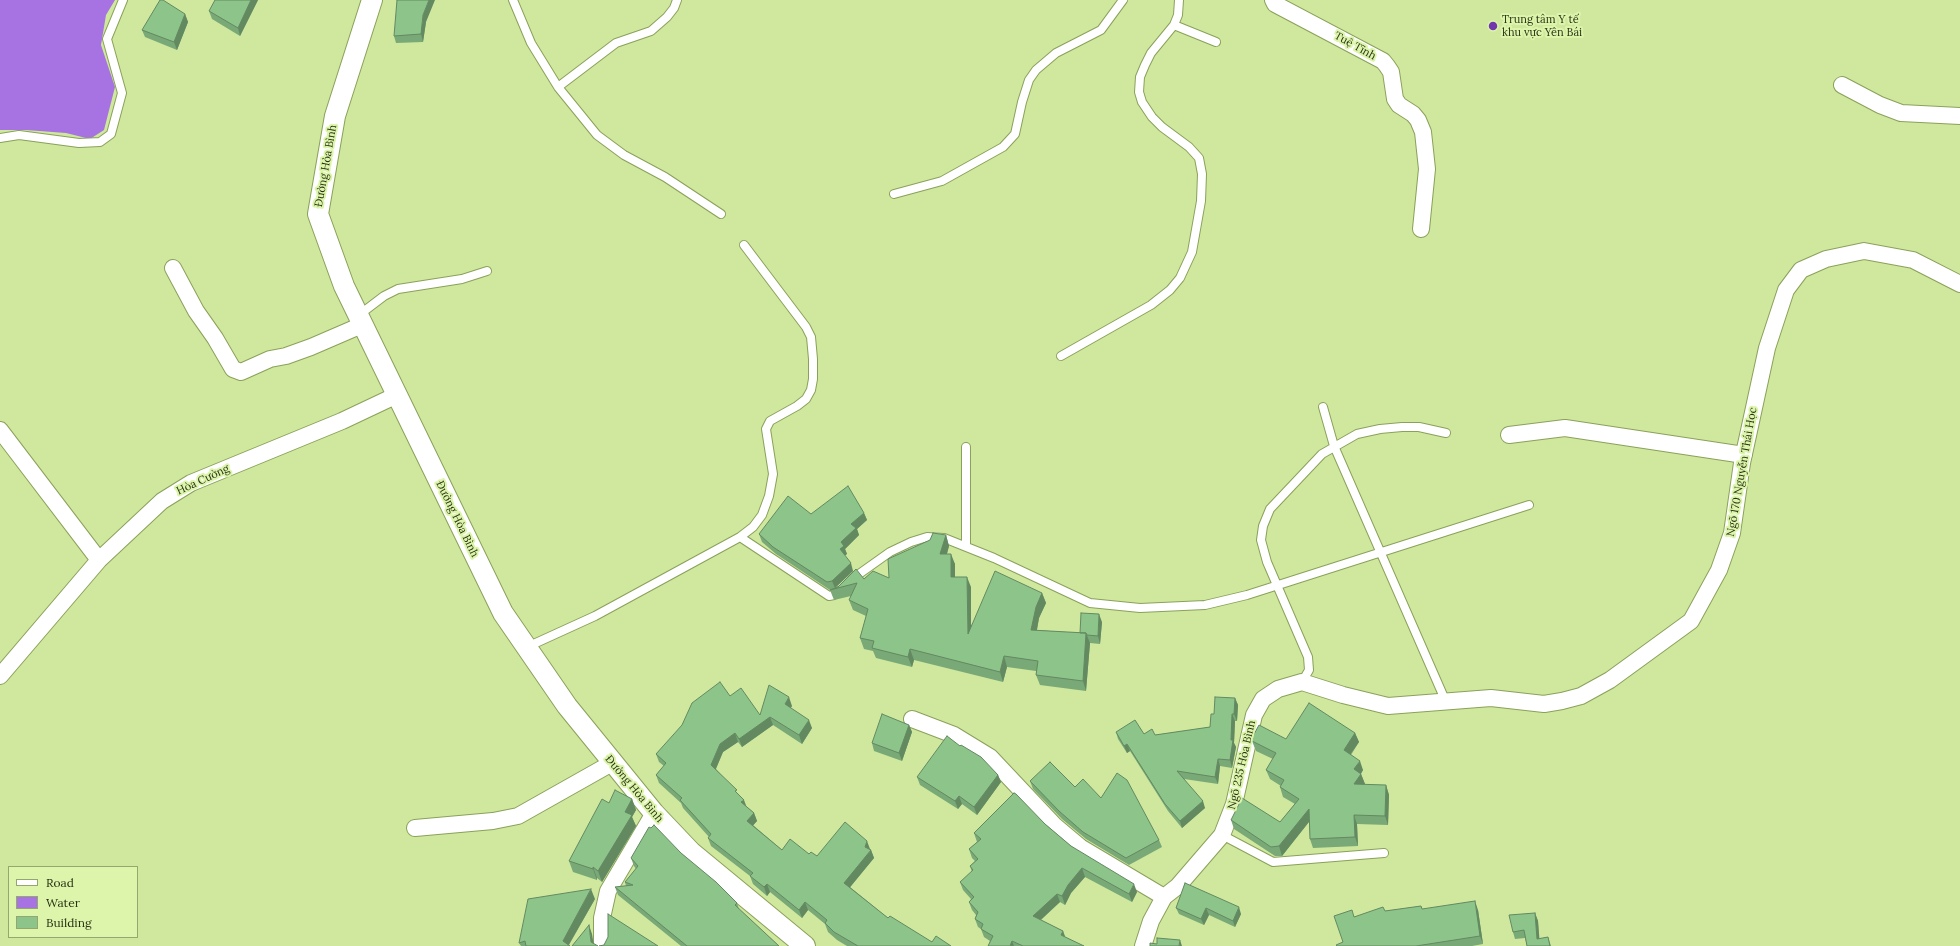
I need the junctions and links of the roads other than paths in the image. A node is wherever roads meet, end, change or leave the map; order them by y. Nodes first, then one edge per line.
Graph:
1 (123, 0) edge
2 (372, 0) edge
3 (513, 0) edge
4 (677, 0) edge
5 (1122, 0) edge
6 (1179, 0) edge
7 (1273, 0) edge
8 (1174, 25) junction
9 (1216, 42) dead end
10 (1842, 85) dead end
11 (558, 87) junction
12 (1960, 116) edge
13 (0, 138) edge
14 (894, 194) dead end
15 (721, 214) dead end
16 (1420, 228) dead end
17 (744, 245) dead end
18 (174, 268) dead end
19 (487, 270) dead end
20 (1960, 284) edge
21 (360, 320) junction
22 (1061, 356) dead end
23 (397, 395) junction
24 (1323, 407) dead end
25 (0, 430) edge
26 (1446, 433) dead end
27 (1510, 435) dead end
28 (1334, 446) junction
29 (966, 447) dead end
30 (1744, 455) junction
31 (1529, 506) dead end
32 (740, 537) junction
33 (966, 546) junction
34 (1381, 553) junction
35 (99, 560) junction
36 (1277, 586) junction
37 (526, 647) junction
38 (0, 676) edge
39 (1302, 682) junction
40 (1446, 702) junction
41 (912, 719) dead end
42 (612, 763) junction
43 (654, 813) junction
44 (415, 828) dead end
45 (1222, 835) junction
46 (1384, 853) dead end
47 (1164, 897) junction
48 (602, 946) edge
49 (805, 946) edge
50 (1143, 946) edge

1 - 13 lane
2 - 21 street, Đường Hòa Bình
3 - 11 lane
4 - 11 lane
5 - 14 lane
6 - 8 lane
7 - 16 street, Tuệ Tĩnh
8 - 9 lane
8 - 22 lane
10 - 12 street
11 - 15 lane
17 - 32 lane
18 - 21 street
19 - 21 lane
20 - 30 street, Ngõ 170 Nguyễn Thái Học
21 - 23 street, Đường Hòa Bình
23 - 35 street, Hòa Cường
23 - 37 street, Đường Hòa Bình
24 - 28 lane
25 - 35 street
26 - 28 lane
27 - 30 street
28 - 34 lane
28 - 36 lane
29 - 33 lane
30 - 40 street, Ngõ 170 Nguyễn Thái Học
31 - 34 lane
32 - 33 lane
32 - 37 lane
33 - 36 lane
34 - 36 lane
34 - 40 lane
35 - 38 street, Hòa Cường
36 - 39 lane
37 - 42 street, Đường Hòa Bình
39 - 40 street
39 - 45 street, Ngõ 235 Hòa Bình
41 - 47 street
42 - 43 street, Đường Hòa Bình
42 - 44 street
43 - 48 street
43 - 49 street, Đường Hòa Bình
45 - 46 lane
45 - 47 street, Ngõ 235 Hòa Bình
47 - 50 street, Ngõ 235 Hòa Bình

